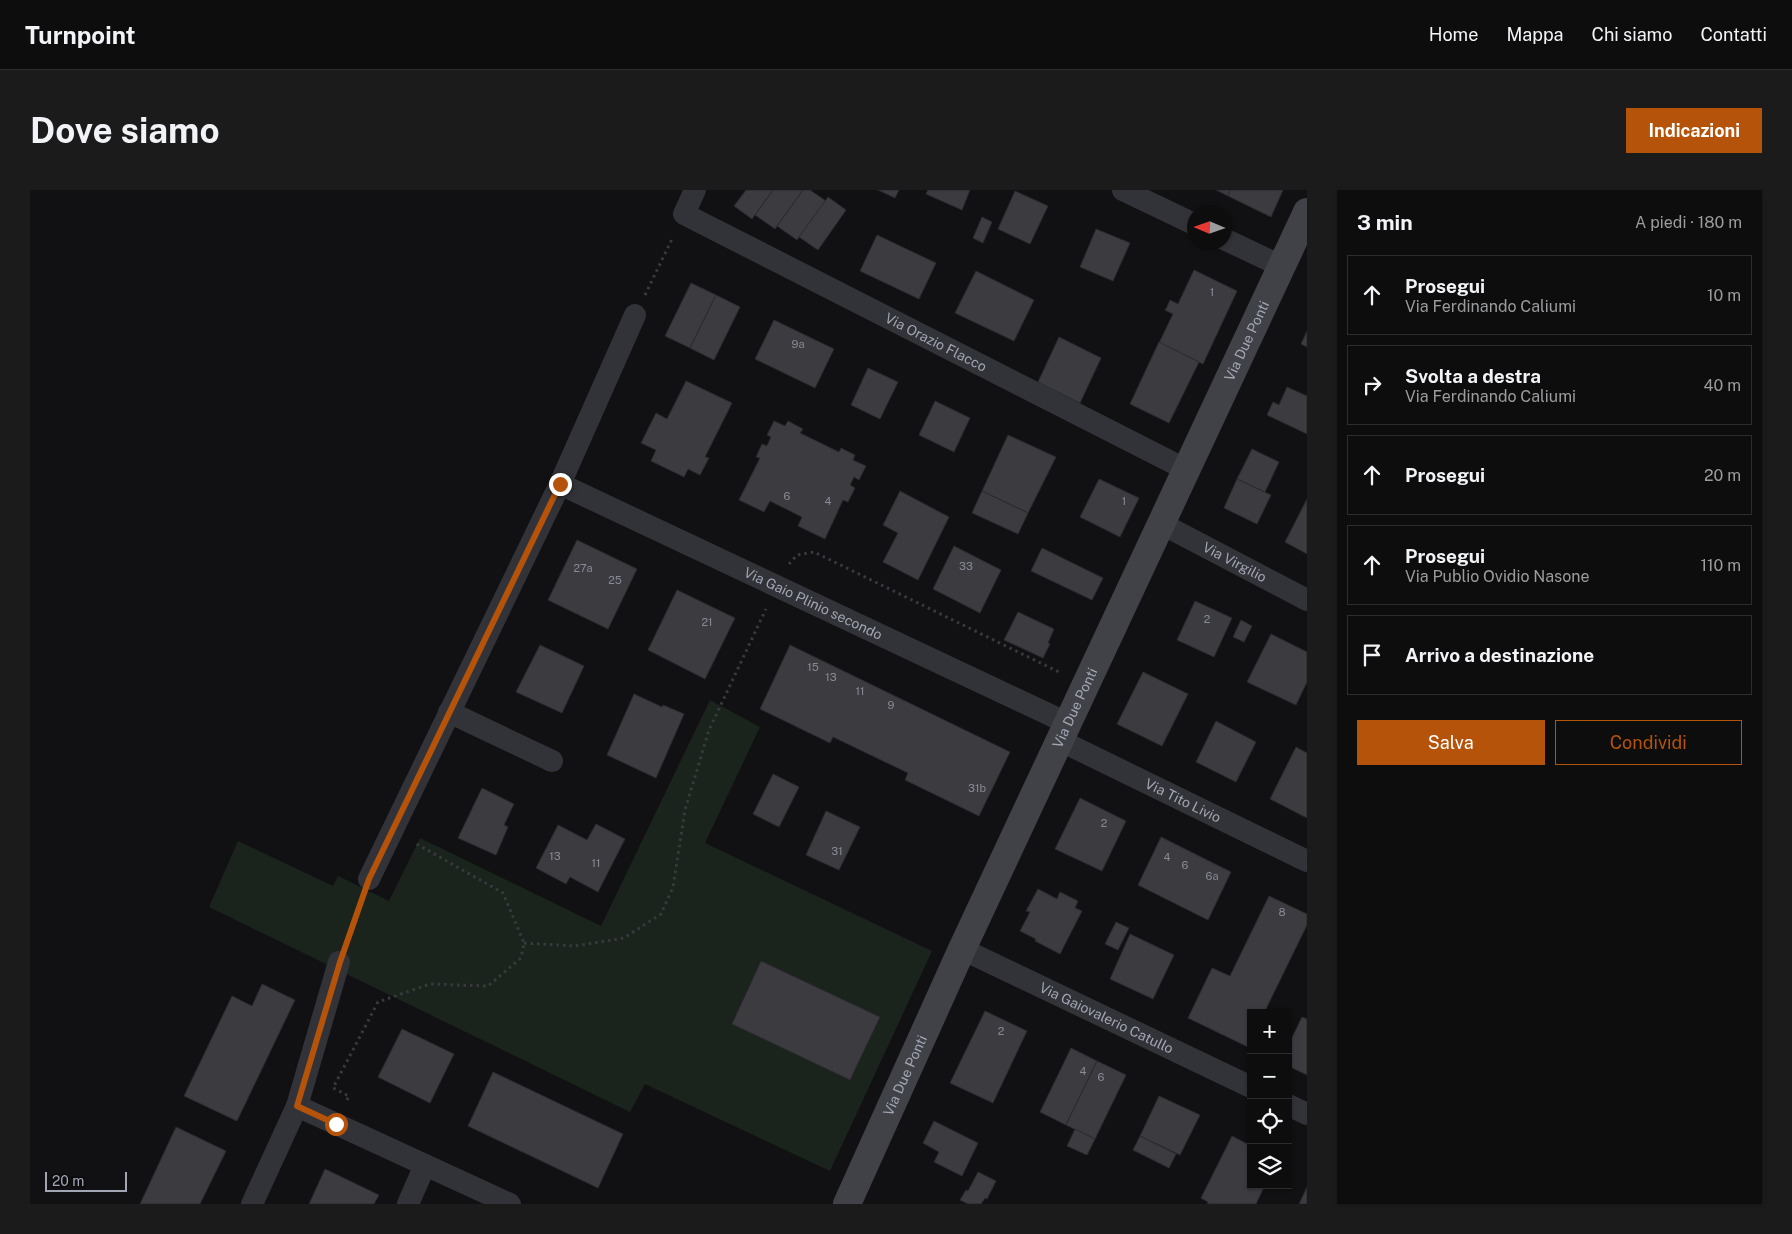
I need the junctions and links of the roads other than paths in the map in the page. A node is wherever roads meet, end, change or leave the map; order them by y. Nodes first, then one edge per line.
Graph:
1 (695, 190) edge
2 (1123, 190) edge
3 (1307, 212) edge
4 (1187, 221) edge
5 (1232, 243) edge
6 (1281, 266) junction
7 (635, 315) road end
8 (1187, 470) junction
9 (560, 484) junction
10 (1162, 524) junction
11 (1307, 600) edge
12 (449, 712) junction
13 (1063, 732) junction
14 (552, 761) dead end
15 (1307, 861) edge
16 (369, 879) road end
17 (962, 949) junction
18 (340, 962) road end
19 (1247, 1085) edge
20 (297, 1106) junction
21 (1292, 1107) edge
22 (1307, 1114) edge
23 (425, 1165) junction
24 (252, 1204) edge
25 (408, 1204) edge
26 (510, 1204) edge
27 (847, 1204) edge

1 - 8 street, Via Orazio Flacco
2 - 4 street
3 - 6 street, Via Due Ponti
5 - 6 street
6 - 8 street, Via Due Ponti
7 - 9 street
8 - 10 street, Via Due Ponti
9 - 12 street
9 - 13 street, Via Gaio Plinio secondo
10 - 11 street, Via Virgilio
10 - 13 street, Via Due Ponti
12 - 14 street
12 - 16 street
13 - 15 street, Via Tito Livio
13 - 17 street, Via Due Ponti
17 - 19 street, Via Gaiovalerio Catullo
17 - 27 street, Via Due Ponti
18 - 20 street
20 - 23 street
20 - 24 street
21 - 22 street
23 - 25 street
23 - 26 street

